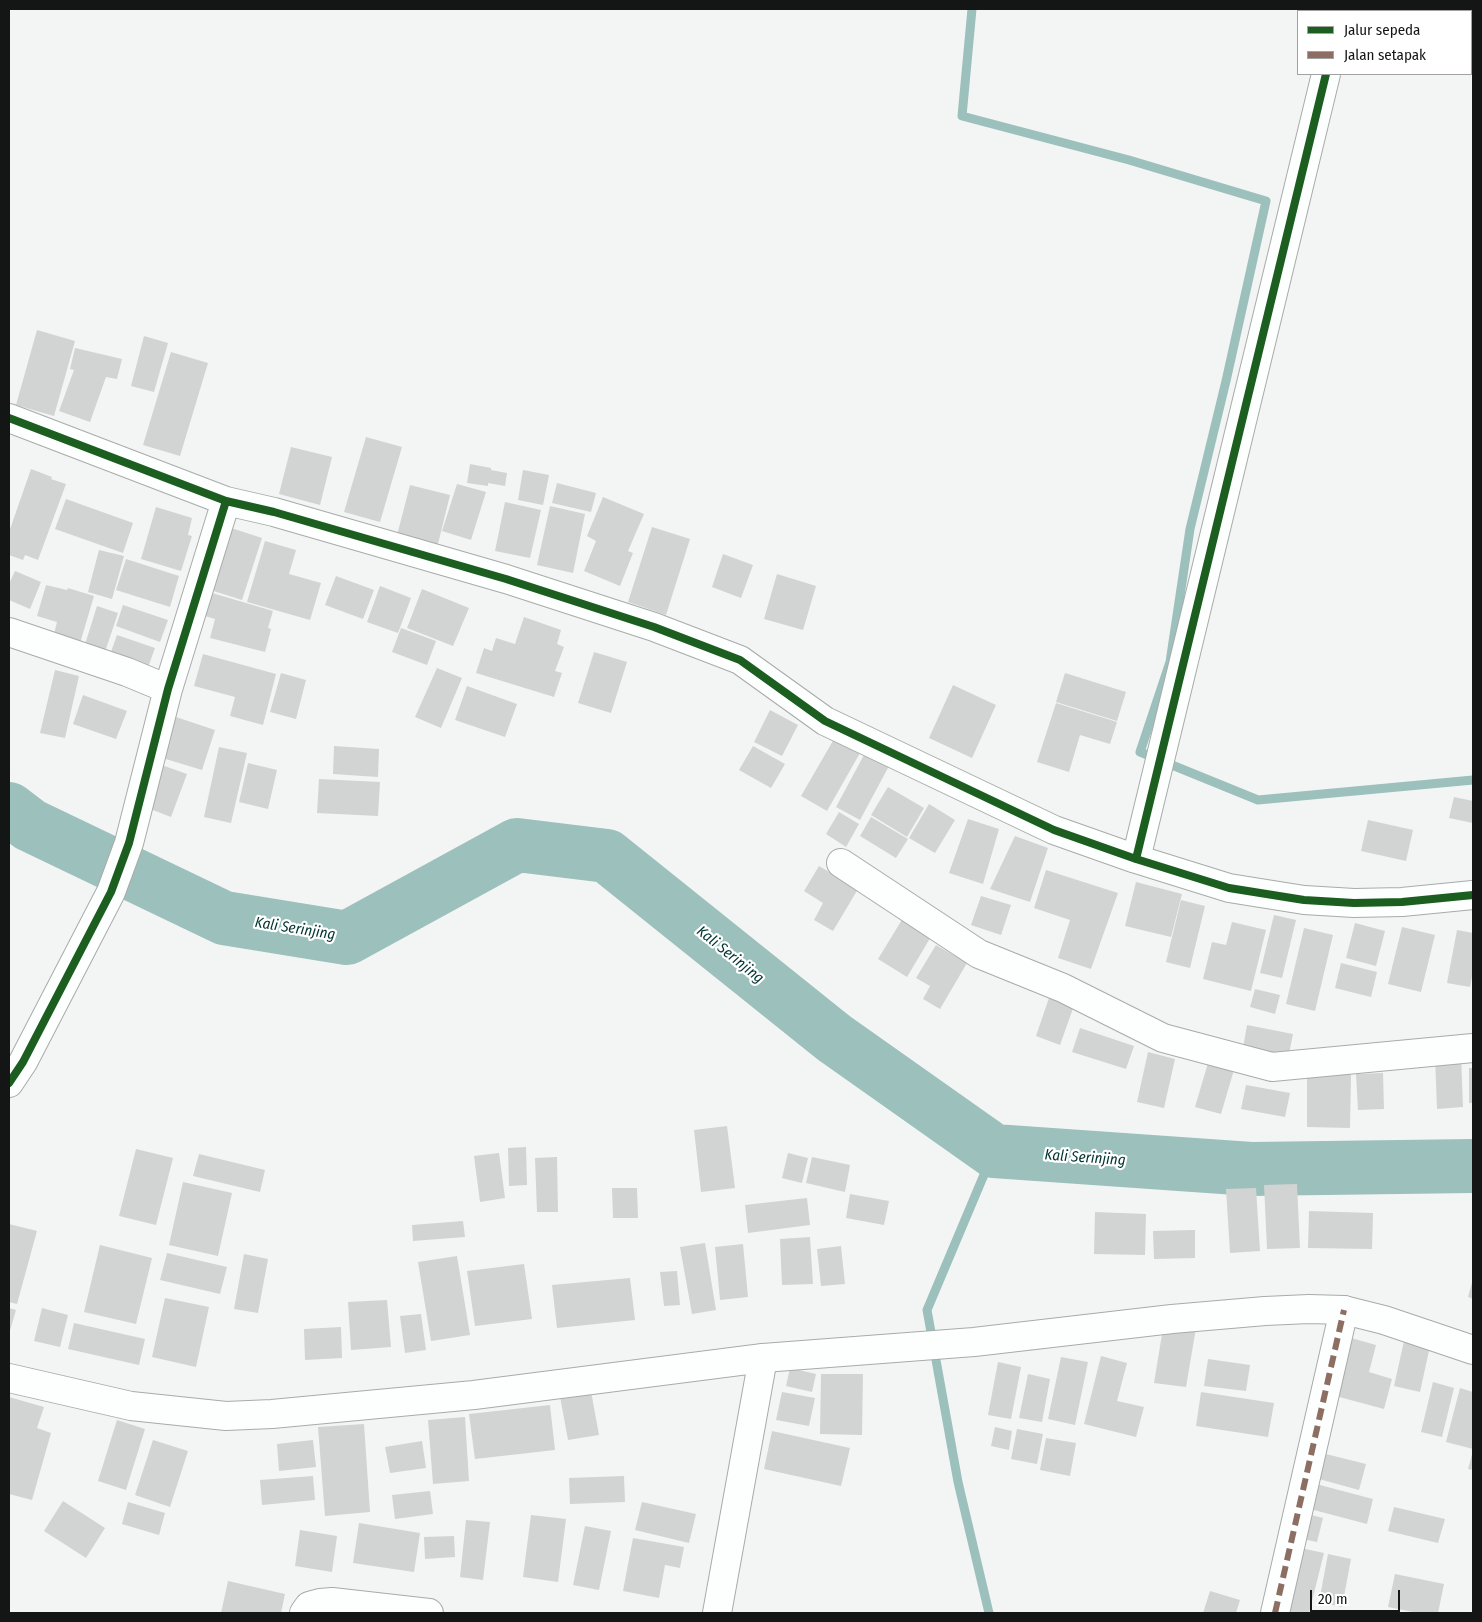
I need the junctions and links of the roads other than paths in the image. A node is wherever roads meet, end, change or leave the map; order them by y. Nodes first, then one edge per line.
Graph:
1 (1326, 75) edge
2 (9, 418) edge
3 (226, 501) junction
4 (9, 632) edge
5 (168, 689) junction
6 (1136, 859) junction
7 (841, 863) dead end
8 (1473, 895) edge
9 (1473, 1048) edge
10 (9, 1083) edge
11 (1344, 1310) junction
12 (1473, 1350) edge
13 (763, 1358) junction
14 (9, 1378) edge
15 (304, 1613) edge
16 (429, 1613) edge
17 (717, 1613) edge
18 (1275, 1613) edge

1 - 6 street
2 - 3 street
3 - 5 street
3 - 6 street
4 - 5 street
5 - 10 street
6 - 8 street
7 - 9 street
11 - 12 street
11 - 13 street
11 - 18 street
13 - 14 street
13 - 17 street
15 - 16 street

